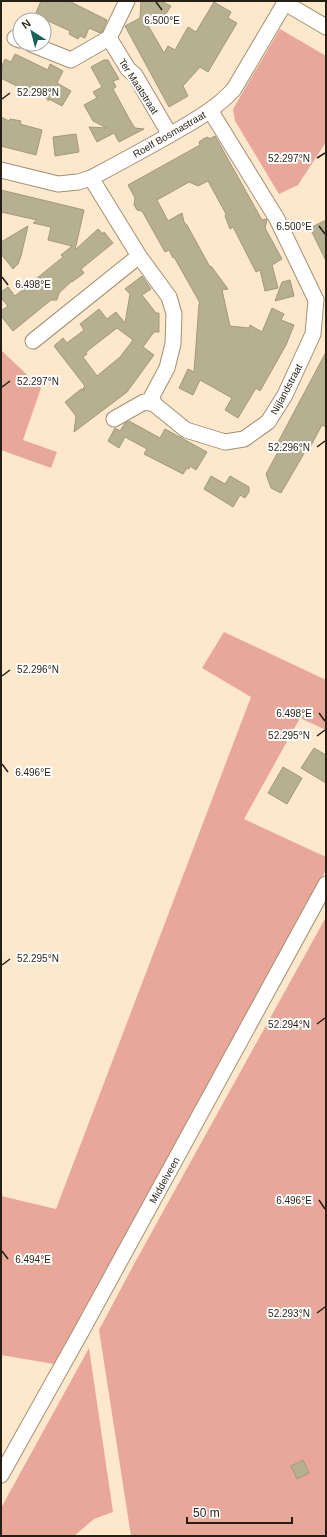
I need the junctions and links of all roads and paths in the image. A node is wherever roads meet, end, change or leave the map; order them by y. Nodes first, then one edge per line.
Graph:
1 (127, 1) edge
2 (286, 2) edge
3 (326, 27) edge
4 (109, 38) junction
5 (51, 52) edge
6 (210, 110) junction
7 (170, 135) junction
8 (1, 170) edge
9 (91, 178) junction
10 (139, 256) junction
11 (321, 299) edge
12 (33, 342) dead end
13 (154, 404) junction
14 (114, 418) dead end
15 (326, 884) edge
16 (1, 1475) edge

1 - 4 street
2 - 3 street
2 - 6 street, Roelf Bosmastraat
4 - 5 street
4 - 7 street, Ter Maatstraat
6 - 7 street, Roelf Bosmastraat
6 - 11 street, Nijlandstraat
7 - 9 street, Roelf Bosmastraat
8 - 9 street, Roelf Bosmastraat
9 - 10 street
10 - 12 street
10 - 13 street
11 - 13 street, Nijlandstraat
13 - 14 street
15 - 16 street, Middelveen

